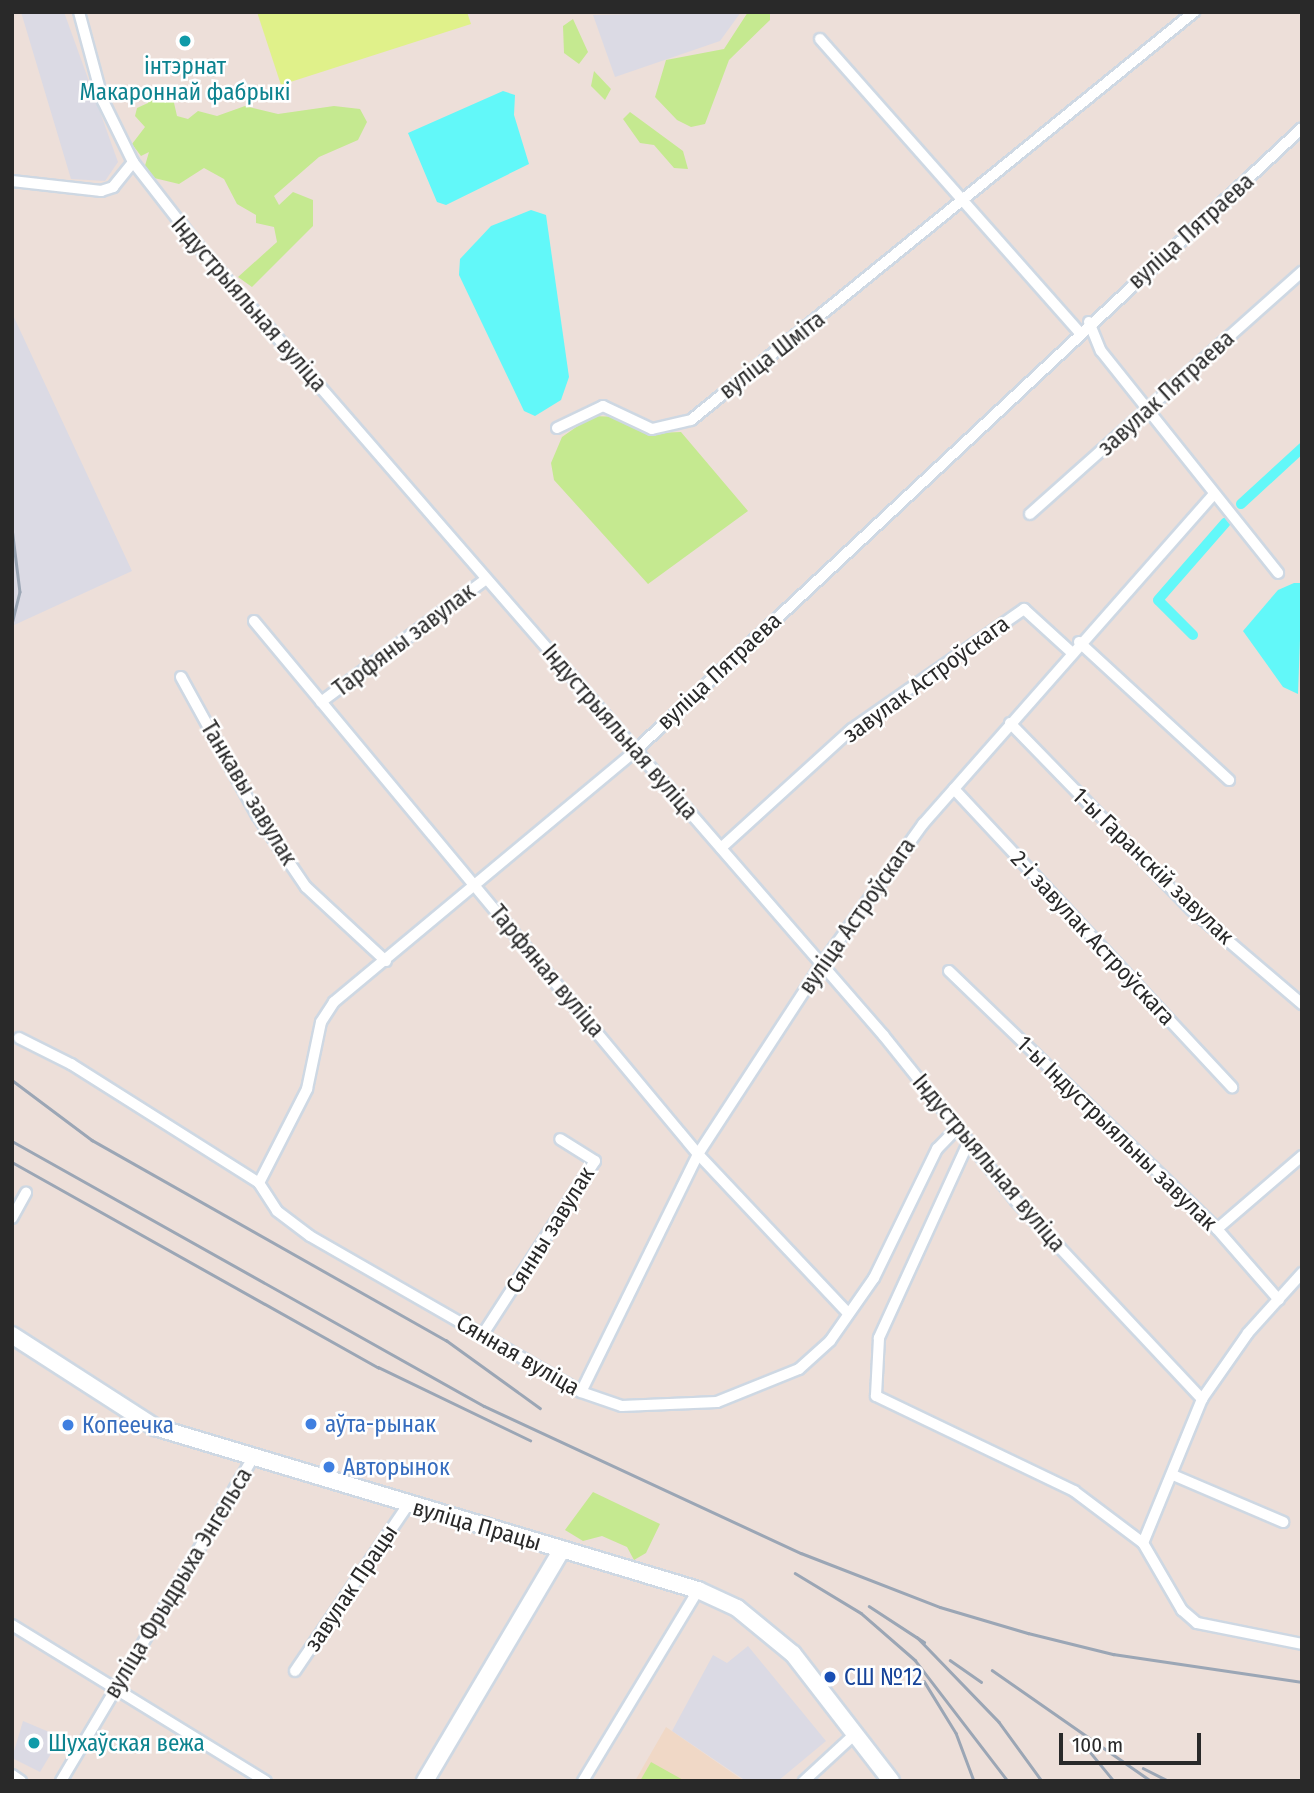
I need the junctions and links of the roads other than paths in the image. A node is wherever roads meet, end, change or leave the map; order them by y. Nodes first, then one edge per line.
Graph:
1 (79, 12) edge
2 (1194, 12) edge
3 (820, 38) dead end
4 (1302, 128) edge
5 (133, 162) junction
6 (12, 181) edge
7 (964, 199) junction
8 (1302, 272) edge
9 (1089, 322) junction
10 (1079, 332) junction
11 (1148, 409) junction
12 (557, 428) dead end
13 (1213, 495) junction
14 (1030, 514) dead end
15 (1278, 573) dead end
16 (486, 579) junction
17 (254, 621) dead end
18 (1079, 642) junction
19 (1070, 651) junction
20 (181, 677) dead end
21 (321, 702) junction
22 (1010, 723) junction
23 (636, 750) junction
24 (1229, 780) dead end
25 (954, 789) junction
26 (720, 848) junction
27 (476, 886) junction
28 (386, 961) junction
29 (822, 964) junction
30 (949, 971) dead end
31 (1302, 1004) edge
32 (19, 1038) dead end
33 (1232, 1087) dead end
34 (958, 1127) junction
35 (559, 1139) dead end
36 (969, 1141) junction
37 (698, 1154) junction
38 (1302, 1156) edge
39 (259, 1183) junction
40 (26, 1193) dead end
41 (12, 1217) edge
42 (1217, 1230) junction
43 (1302, 1273) edge
44 (1279, 1300) junction
45 (848, 1313) junction
46 (484, 1334) junction
47 (12, 1335) edge
48 (582, 1392) junction
49 (1202, 1399) junction
50 (253, 1458) junction
51 (1173, 1475) junction
52 (408, 1505) junction
53 (1283, 1522) dead end
54 (1143, 1542) junction
55 (562, 1549) junction
56 (698, 1590) junction
57 (12, 1625) edge
58 (1302, 1644) edge
59 (295, 1671) dead end
60 (114, 1688) junction
61 (856, 1733) junction
62 (12, 1775) edge
63 (21, 1781) edge
64 (61, 1781) edge
65 (266, 1781) edge
66 (425, 1781) edge
67 (583, 1781) edge
68 (804, 1781) edge
69 (891, 1781) edge

1 - 5 street, Індустрыяльная вуліца
2 - 7 street, вуліца Шміта
3 - 7 street
4 - 9 street, вуліца Пятраева
5 - 6 street
5 - 16 street, Індустрыяльная вуліца
7 - 10 street
7 - 12 street, вуліца Шміта
8 - 11 street, завулак Пятраева
9 - 10 street, вуліца Пятраева
9 - 11 street
10 - 23 street, вуліца Пятраева
11 - 13 street
11 - 14 street, завулак Пятраева
13 - 15 street
13 - 18 street, вуліца Астроўскага
16 - 21 street, Тарфяны завулак
16 - 23 street, Індустрыяльная вуліца
17 - 21 street, Тарфяная вуліца
18 - 19 street, вуліца Астроўскага
18 - 24 street
19 - 22 street, вуліца Астроўскага
19 - 26 street, завулак Астроўскага
20 - 28 street, Танкавы завулак
21 - 27 street, Тарфяная вуліца
22 - 25 street, вуліца Астроўскага
22 - 31 street, 1-ы Гаранскій завулак
23 - 26 street, Індустрыяльная вуліца
23 - 27 street, вуліца Пятраева
25 - 29 street, вуліца Астроўскага
25 - 33 street, 2-і завулак Астроўскага
26 - 29 street, Індустрыяльная вуліца
27 - 28 street, вуліца Пятраева
27 - 37 street, Тарфяная вуліца
28 - 39 street, вуліца Пятраева
29 - 34 street, Індустрыяльная вуліца
29 - 37 street, вуліца Астроўскага
30 - 42 street, 1-ы Індустрыяльны завулак
32 - 39 street, Сянная вуліца
34 - 36 street, Індустрыяльная вуліца
34 - 45 street, Сянная вуліца
35 - 46 street, Сянны завулак
36 - 49 street, Індустрыяльная вуліца
36 - 54 street
37 - 45 street, Тарфяная вуліца
37 - 48 street, вуліца Астроўскага
38 - 42 street
39 - 46 street, Сянная вуліца
40 - 41 street
42 - 44 street, 1-ы Індустрыяльны завулак
43 - 44 street
44 - 49 street
45 - 48 street, Сянная вуліца
46 - 48 street, Сянная вуліца
47 - 50 main road, вуліца Працы
49 - 51 street
50 - 52 main road, вуліца Працы
50 - 60 street, вуліца Фрыдрыха Энгельса
51 - 53 street
51 - 54 street
52 - 55 main road, вуліца Працы
52 - 59 street, завулак Працы
54 - 58 street
55 - 56 main road, вуліца Працы
55 - 66 main road
56 - 61 main road, вуліца Працы
56 - 67 street
57 - 60 street
60 - 64 street, вуліца Фрыдрыха Энгельса
60 - 65 street
61 - 68 street
61 - 69 main road, вуліца Працы
62 - 63 street

